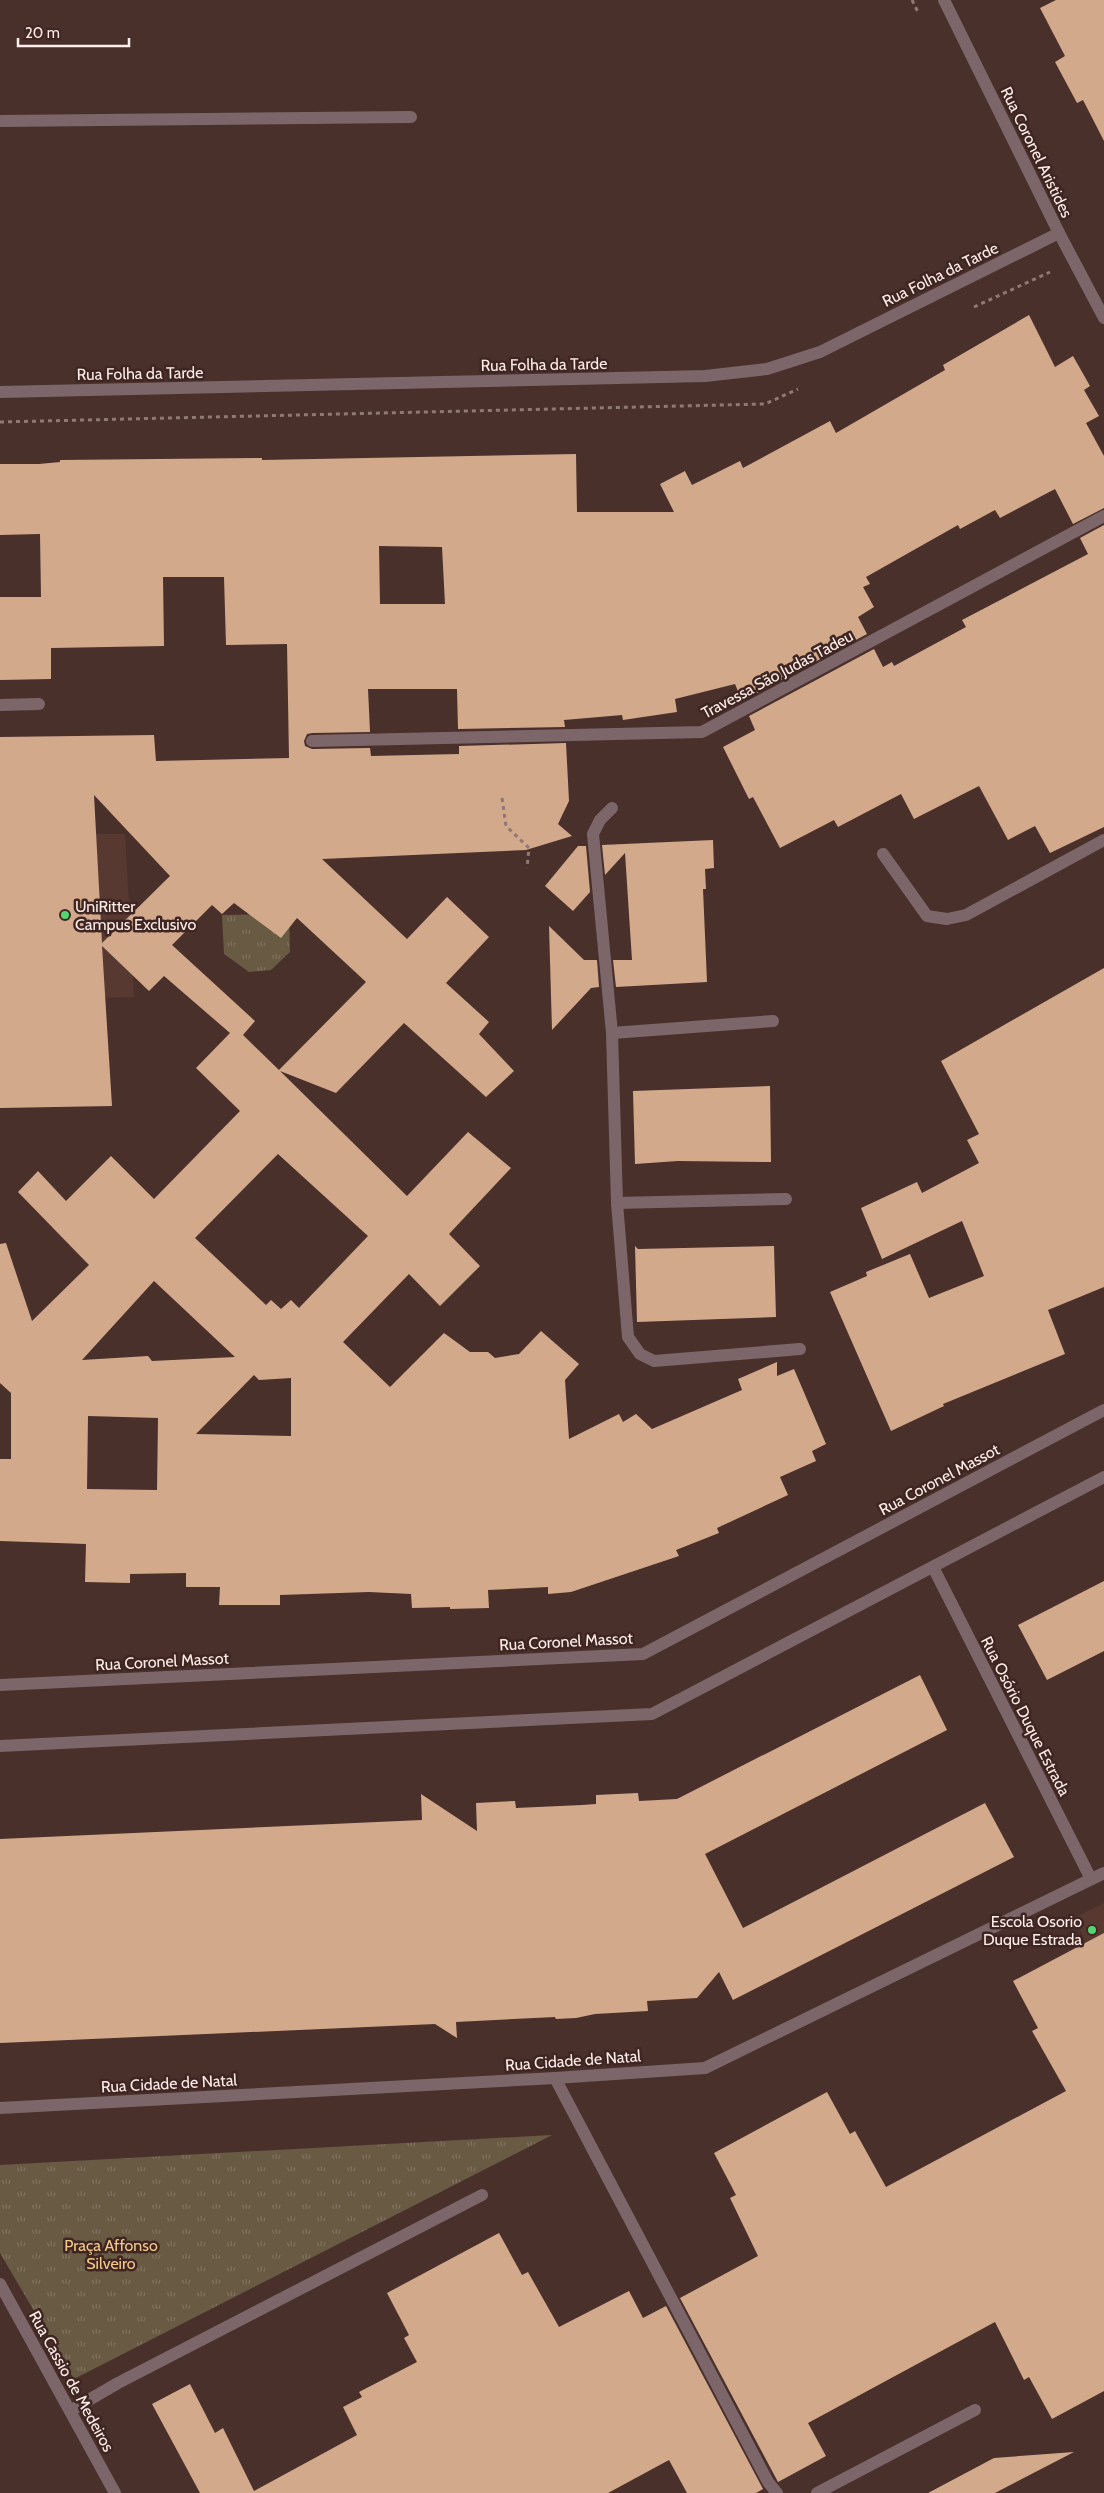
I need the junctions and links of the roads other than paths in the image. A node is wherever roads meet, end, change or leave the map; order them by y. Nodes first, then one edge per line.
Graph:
1 (944, 0) edge
2 (411, 117) dead end
3 (0, 121) edge
4 (1059, 233) junction
5 (1104, 318) edge
6 (0, 392) edge
7 (1104, 516) edge
8 (39, 704) dead end
9 (0, 705) edge
10 (312, 741) dead end
11 (612, 808) dead end
12 (1104, 840) edge
13 (882, 854) dead end
14 (773, 1021) dead end
15 (612, 1033) junction
16 (786, 1199) dead end
17 (617, 1203) junction
18 (800, 1349) dead end
19 (1104, 1410) edge
20 (1104, 1477) edge
21 (933, 1567) junction
22 (0, 1685) edge
23 (0, 1746) edge
24 (1104, 1873) edge
25 (1091, 1880) junction
26 (556, 2078) junction
27 (0, 2108) edge
28 (482, 2196) dead end
29 (0, 2284) edge
30 (70, 2410) junction
31 (975, 2410) dead end
32 (115, 2493) edge
33 (778, 2493) edge
34 (817, 2493) edge

1 - 4 street, Rua Coronel Aristides
2 - 3 street
4 - 5 street, Rua Coronel Aristides
4 - 6 street, Rua Folha da Tarde
7 - 10 street, Travessa São Judas Tadeu
8 - 9 street
11 - 15 street
12 - 13 street
14 - 15 street
15 - 17 street
16 - 17 street
17 - 18 street
19 - 22 street, Rua Coronel Massot
20 - 21 street
21 - 23 street
21 - 25 street, Rua Osório Duque Estrada
24 - 25 street, Rua Cidade de Natal
25 - 26 street, Rua Cidade de Natal
26 - 27 street, Rua Cidade de Natal
26 - 33 street
28 - 30 street
29 - 30 street, Rua Cassio de Medeiros
30 - 32 street, Rua Cassio de Medeiros
31 - 34 street

